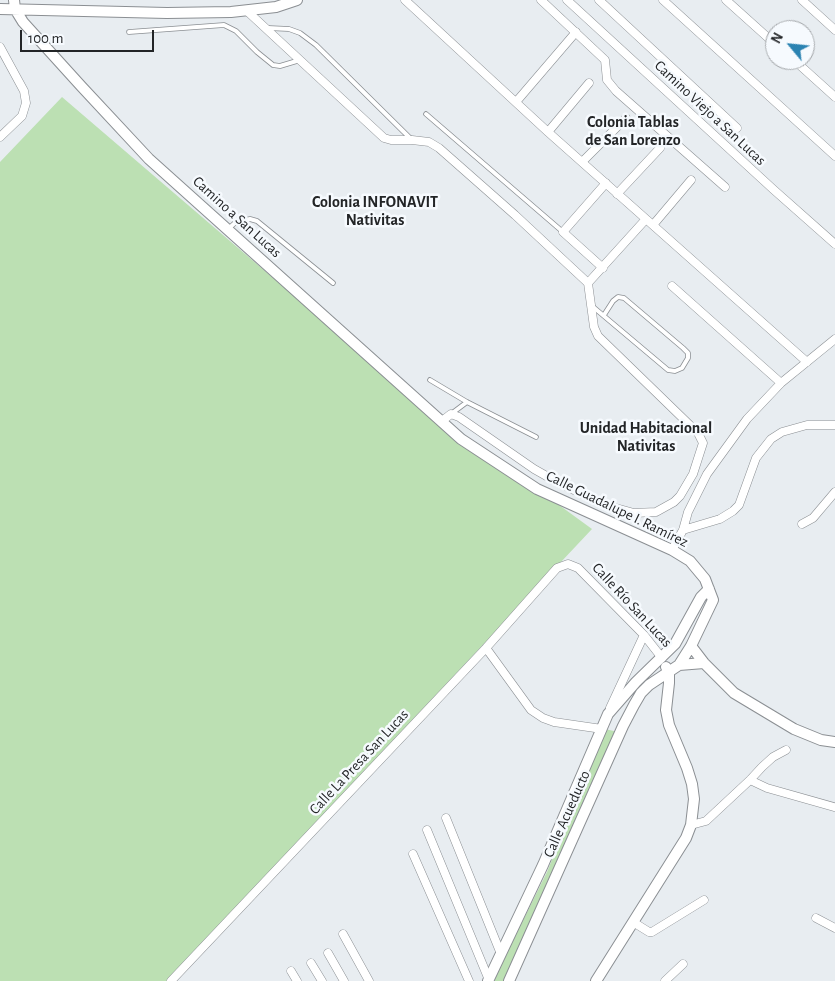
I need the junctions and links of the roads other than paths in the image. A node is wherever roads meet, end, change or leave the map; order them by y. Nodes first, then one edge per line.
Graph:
1 (297, 0) edge
2 (405, 0) edge
3 (541, 0) edge
4 (567, 0) edge
5 (599, 0) edge
6 (663, 0) edge
7 (726, 0) edge
8 (802, 0) edge
9 (15, 5) edge
10 (0, 9) edge
11 (247, 11) junction
12 (268, 28) junction
13 (835, 30) edge
14 (129, 32) dead end
15 (576, 32) junction
16 (765, 35) edge
17 (0, 47) edge
18 (300, 60) junction
19 (805, 70) edge
20 (589, 83) dead end
21 (835, 97) edge
22 (516, 102) junction
23 (426, 114) dead end
24 (626, 118) dead end
25 (737, 128) dead end
26 (548, 132) junction
27 (0, 137) edge
28 (412, 140) junction
29 (660, 148) dead end
30 (835, 156) edge
31 (582, 162) junction
32 (691, 180) dead end
33 (606, 183) junction
34 (725, 187) dead end
35 (618, 194) junction
36 (649, 222) junction
37 (228, 228) junction
38 (563, 232) junction
39 (835, 244) edge
40 (603, 268) junction
41 (333, 283) dead end
42 (588, 283) junction
43 (672, 286) dead end
44 (592, 306) junction
45 (604, 315) junction
46 (835, 339) edge
47 (807, 362) junction
48 (430, 380) dead end
49 (781, 383) junction
50 (467, 402) junction
51 (452, 414) junction
52 (442, 421) junction
53 (835, 425) edge
54 (536, 437) dead end
55 (461, 439) joint
56 (835, 492) edge
57 (802, 524) dead end
58 (683, 530) junction
59 (672, 550) junction
60 (568, 564) joint
61 (709, 589) junction
62 (688, 623) junction
63 (699, 631) junction
64 (644, 635) junction
65 (692, 646) junction
66 (486, 648) junction
67 (662, 658) junction
68 (704, 663) junction
69 (680, 665) junction
70 (668, 672) junction
71 (605, 722) junction
72 (623, 726) junction
73 (835, 742) edge
74 (786, 750) dead end
75 (750, 780) junction
76 (834, 807) edge
77 (446, 818) dead end
78 (690, 825) junction
79 (427, 830) dead end
80 (413, 854) dead end
81 (704, 900) dead end
82 (816, 918) dead end
83 (633, 922) junction
84 (835, 928) edge
85 (343, 934) dead end
86 (328, 953) dead end
87 (501, 954) junction
88 (311, 963) dead end
89 (683, 964) dead end
90 (291, 970) dead end
91 (488, 980) edge
92 (171, 981) edge
93 (297, 981) edge
94 (322, 981) edge
95 (344, 981) edge
96 (369, 981) edge
97 (469, 981) edge
98 (509, 981) edge
99 (596, 981) edge
100 (665, 981) edge

1 - 11 street
2 - 22 street
3 - 15 street
4 - 39 street, Camino Viejo a San Lucas
5 - 25 street
6 - 30 street
7 - 16 street
8 - 13 street
9 - 10 street
9 - 11 street
9 - 37 street, Camino a San Lucas
11 - 12 street
12 - 18 street
12 - 28 lane
14 - 18 lane
15 - 22 street
15 - 34 street
17 - 27 street
18 - 28 street
19 - 21 street
20 - 26 street
22 - 26 street
23 - 38 lane
24 - 31 street
26 - 31 street
28 - 42 street
29 - 35 street
31 - 33 street
32 - 36 street
33 - 35 street
33 - 38 street
35 - 36 street
36 - 40 street
36 - 47 street
37 - 41 lane
37 - 52 street, Camino a San Lucas
38 - 40 street
40 - 42 street
42 - 44 street
43 - 49 street
44 - 45 lane
44 - 51 street
45 - 45 lane
46 - 47 street
47 - 49 street
48 - 50 lane
49 - 58 street
50 - 51 lane
50 - 54 lane
51 - 52 street
52 - 55 street, Camino a San Lucas
53 - 58 street
55 - 59 street, Calle Guadalupe I. Ramírez
56 - 57 street
58 - 59 street
59 - 61 street, Calle Guadalupe I. Ramírez
60 - 64 street, Calle Río San Lucas
60 - 66 street, Calle La Presa San Lucas
61 - 62 street, Calle Acueducto
61 - 63 street
62 - 63 street
62 - 67 street, Calle Acueducto
63 - 65 street
64 - 67 street, Calle Río San Lucas
64 - 71 street, Calle Acueducto
65 - 68 street
65 - 69 street
66 - 71 street
66 - 92 street, Calle La Presa San Lucas
67 - 70 street, Calle Río San Lucas
67 - 71 street, Calle Acueducto
68 - 69 street
68 - 73 street
69 - 70 street
70 - 72 street, Calle Acueducto
70 - 78 street
71 - 72 street
71 - 87 street, Calle Acueducto
72 - 98 street, Calle Acueducto
74 - 75 street
75 - 76 street
75 - 78 street
77 - 87 street
78 - 83 street
79 - 91 street
80 - 97 street
81 - 83 street
82 - 84 street
83 - 99 street
85 - 96 street
86 - 95 street
87 - 91 street, Calle Acueducto
88 - 94 street
89 - 100 street
90 - 93 street

